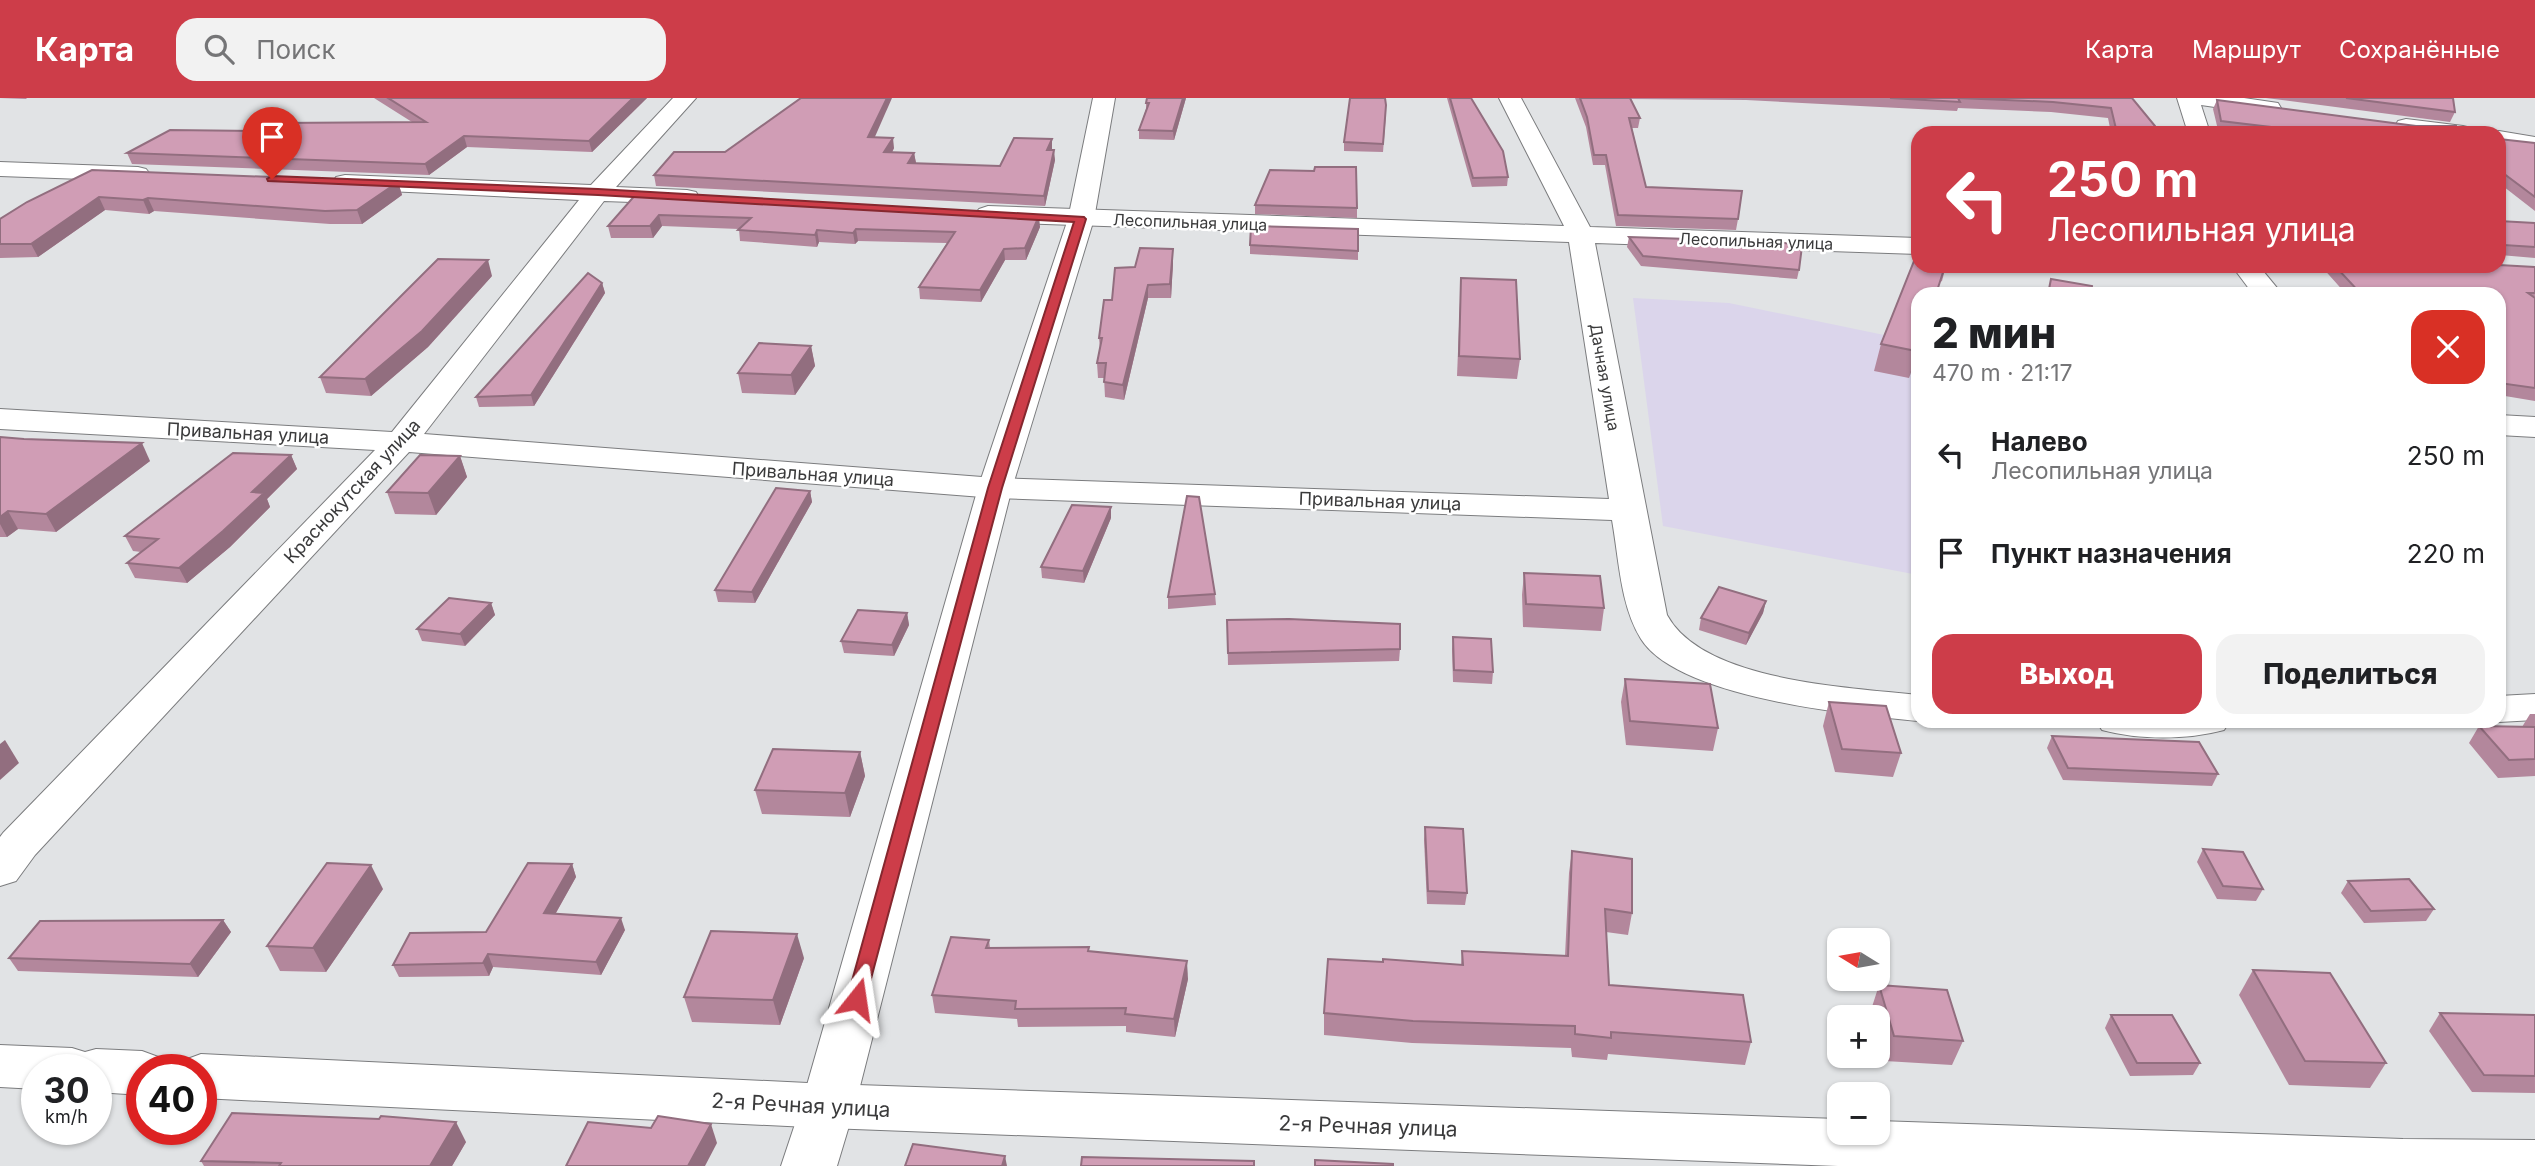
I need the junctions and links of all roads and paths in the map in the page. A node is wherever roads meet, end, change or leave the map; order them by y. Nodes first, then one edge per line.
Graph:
1 (685, 98) edge
2 (1104, 98) edge
3 (1510, 98) edge
4 (2188, 98) edge
5 (2196, 98) edge
6 (2289, 110) edge
7 (2383, 122) edge
8 (2197, 126) edge
9 (2412, 126) edge
10 (2506, 139) edge
11 (2535, 144) edge
12 (0, 169) edge
13 (167, 175) edge
14 (320, 181) edge
15 (598, 192) junction
16 (708, 198) edge
17 (970, 213) edge
18 (1081, 219) junction
19 (1581, 235) junction
20 (1911, 246) edge
21 (2251, 273) edge
22 (2262, 287) edge
23 (0, 419) edge
24 (2506, 425) edge
25 (2535, 427) edge
26 (401, 442) junction
27 (995, 488) junction
28 (1628, 510) junction
29 (1911, 707) edge
30 (2535, 707) edge
31 (2506, 709) edge
32 (0, 869) edge
33 (0, 1066) edge
34 (21, 1067) edge
35 (217, 1077) edge
36 (828, 1107) junction
37 (2403, 1164) edge
38 (2535, 1164) edge
39 (808, 1166) edge

1 - 15 street, Краснокутская улица
2 - 18 street
3 - 19 street, Дачная улица
4 - 8 street
5 - 6 street
7 - 9 street
10 - 11 street
12 - 13 street
14 - 15 street
15 - 16 street
15 - 26 street, Краснокутская улица
17 - 18 street, Лесопильная улица
18 - 19 street, Лесопильная улица
18 - 27 street
19 - 20 street, Лесопильная улица
19 - 28 street, Дачная улица
21 - 22 street
23 - 26 street, Привальная улица
24 - 25 street
26 - 27 street, Привальная улица
26 - 32 street, Краснокутская улица
27 - 28 street, Привальная улица
27 - 36 street
28 - 29 street, Дачная улица
30 - 31 street
33 - 34 street
35 - 36 street, 2-я Речная улица
36 - 37 street, 2-я Речная улица
36 - 39 street
37 - 38 street, 2-я Речная улица

